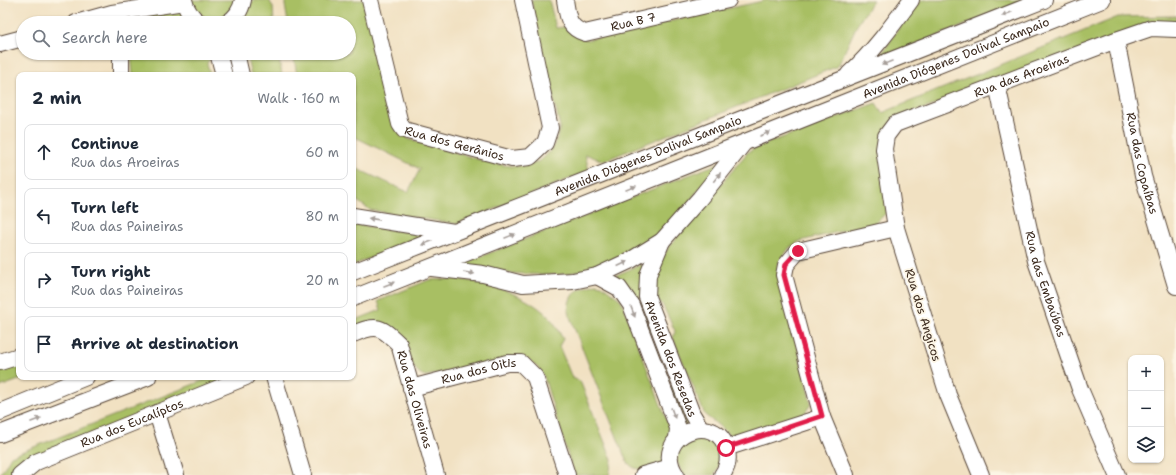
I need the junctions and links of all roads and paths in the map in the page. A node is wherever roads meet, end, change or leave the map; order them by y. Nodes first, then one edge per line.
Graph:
1 (243, 0) edge
2 (370, 0) edge
3 (523, 0) edge
4 (565, 0) edge
5 (728, 0) edge
6 (911, 0) edge
7 (1044, 0) edge
8 (1102, 0) edge
9 (184, 1) edge
10 (121, 16) edge
11 (192, 16) edge
12 (235, 16) edge
13 (1176, 29) edge
14 (16, 40) edge
15 (1116, 40) junction
16 (0, 44) edge
17 (121, 60) edge
18 (220, 60) edge
19 (238, 60) edge
20 (121, 72) edge
21 (223, 72) edge
22 (241, 72) edge
23 (842, 80) junction
24 (997, 85) junction
25 (744, 143) junction
26 (884, 149) joint
27 (356, 216) edge
28 (896, 228) junction
29 (454, 232) junction
30 (662, 241) junction
31 (431, 268) junction
32 (356, 271) edge
33 (597, 276) junction
34 (1176, 286) edge
35 (356, 297) edge
36 (356, 333) edge
37 (662, 333) junction
38 (644, 338) junction
39 (16, 357) edge
40 (0, 362) edge
41 (679, 379) junction
42 (79, 380) edge
43 (140, 380) edge
44 (239, 380) edge
45 (275, 380) edge
46 (662, 384) junction
47 (411, 388) junction
48 (0, 412) edge
49 (157, 413) junction
50 (822, 416) junction
51 (701, 429) junction
52 (0, 434) edge
53 (677, 439) junction
54 (726, 448) junction
55 (38, 468) edge
56 (674, 471) edge
57 (20, 475) edge
58 (176, 475) edge
59 (303, 475) edge
60 (436, 475) edge
61 (567, 475) edge
62 (643, 475) edge
63 (722, 475) edge
64 (846, 475) edge
65 (981, 475) edge
66 (1117, 475) edge

1 - 12 street
2 - 3 street, Rua dos Gerânios
4 - 5 street, Rua B 7
6 - 23 street, Avenida Diógenes Dolival Sampaio
7 -> 23 street, Avenida Diógenes Dolival Sampaio
25 -> 8 street, Avenida Diógenes Dolival Sampaio
9 - 10 street
9 - 11 street
13 - 15 street, Rua das Aroeiras
14 - 16 street
15 - 24 street, Rua das Aroeiras
15 - 34 street, Rua das Copaíbas
17 - 20 street
18 - 21 street
19 - 22 street
23 - 29 street, Avenida Diógenes Dolival Sampaio
24 - 26 street, Rua das Aroeiras
24 - 66 street, Rua das Embaúbas
30 -> 25 street, Avenida Diógenes Dolival Sampaio
31 -> 25 street, Avenida Diógenes Dolival Sampaio
26 - 28 street, Rua dos Angicos
29 -> 27 street
28 - 50 street
28 - 65 street, Rua dos Angicos
29 -> 32 street, Avenida Diógenes Dolival Sampaio
33 -> 30 street, Avenida Diógenes Dolival Sampaio
30 - 37 street, Avenida dos Resedas
31 -> 33 street, Avenida Diógenes Dolival Sampaio
35 -> 31 street, Avenida Diógenes Dolival Sampaio
33 -> 38 street, Avenida dos Resedas
36 - 47 street, Rua das Oliveiras
37 - 38 street
37 - 41 street, Avenida dos Resedas
38 - 46 street, Avenida dos Resedas
39 - 40 street
41 - 46 street
41 - 51 street, Avenida dos Resedas
42 - 48 street
52 -> 43 street
44 - 49 street, Rua dos Eucalíptos
45 - 59 street
46 -> 53 street, Avenida dos Resedas
47 - 60 street, Rua das Oliveiras
47 - 61 street, Rua dos Oitis
49 - 55 street, Rua dos Eucalíptos
49 - 58 street
50 - 54 street
50 - 64 street
51 - 53 street
51 - 54 street
53 - 56 street
54 - 63 street
55 - 57 street, Rua dos Eucalíptos
56 - 62 street

